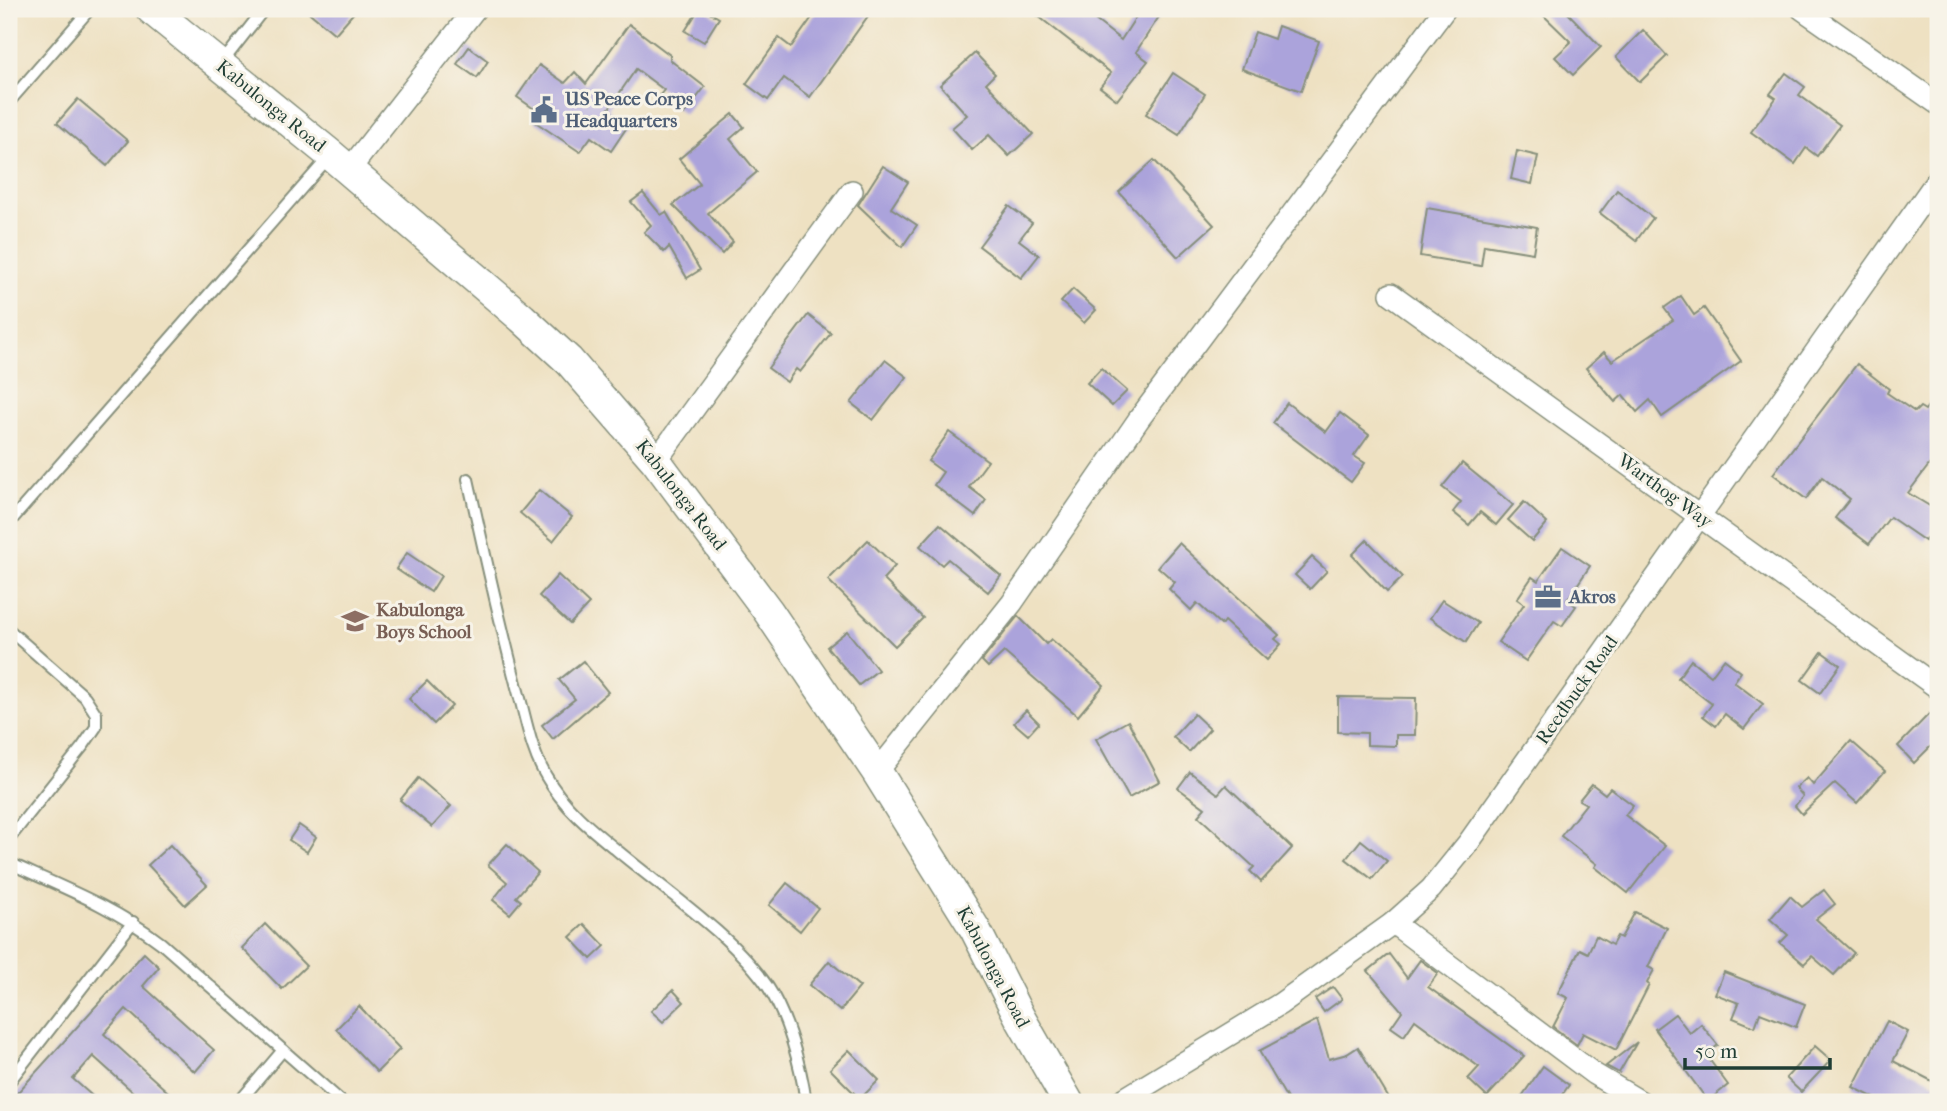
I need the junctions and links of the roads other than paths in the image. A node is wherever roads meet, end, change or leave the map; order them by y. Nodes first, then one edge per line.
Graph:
1 (90, 9) edge
2 (151, 9) edge
3 (264, 9) edge
4 (475, 9) edge
5 (1445, 9) edge
6 (1802, 9) edge
7 (221, 64) junction
8 (9, 102) edge
9 (1938, 104) edge
10 (340, 162) junction
11 (1938, 179) edge
12 (852, 191) dead end
13 (1391, 294) dead end
14 (656, 461) junction
15 (468, 479) dead end
16 (1700, 517) junction
17 (9, 523) edge
18 (9, 630) edge
19 (1938, 688) edge
20 (877, 772) junction
21 (9, 839) edge
22 (9, 863) edge
23 (133, 922) junction
24 (1393, 923) junction
25 (283, 1050) junction
26 (9, 1082) edge
27 (239, 1102) edge
28 (342, 1102) edge
29 (806, 1102) edge
30 (1068, 1102) edge
31 (1119, 1102) edge
32 (1641, 1102) edge

1 - 8 lane
2 - 7 main road, Kabulonga Road
3 - 7 lane
4 - 10 street
5 - 20 street
6 - 9 street
7 - 10 main road, Kabulonga Road
10 - 14 main road, Kabulonga Road
10 - 17 lane
11 - 16 street, Reedbuck Road
12 - 14 street
13 - 16 street, Warthog Way
14 - 20 main road, Kabulonga Road
15 - 29 lane
16 - 19 street, Warthog Way
16 - 24 street, Reedbuck Road
18 - 21 lane
20 - 30 main road, Kabulonga Road
22 - 23 lane
23 - 25 lane
23 - 26 lane
24 - 31 street, Reedbuck Road
24 - 32 street
25 - 27 lane
25 - 28 lane

